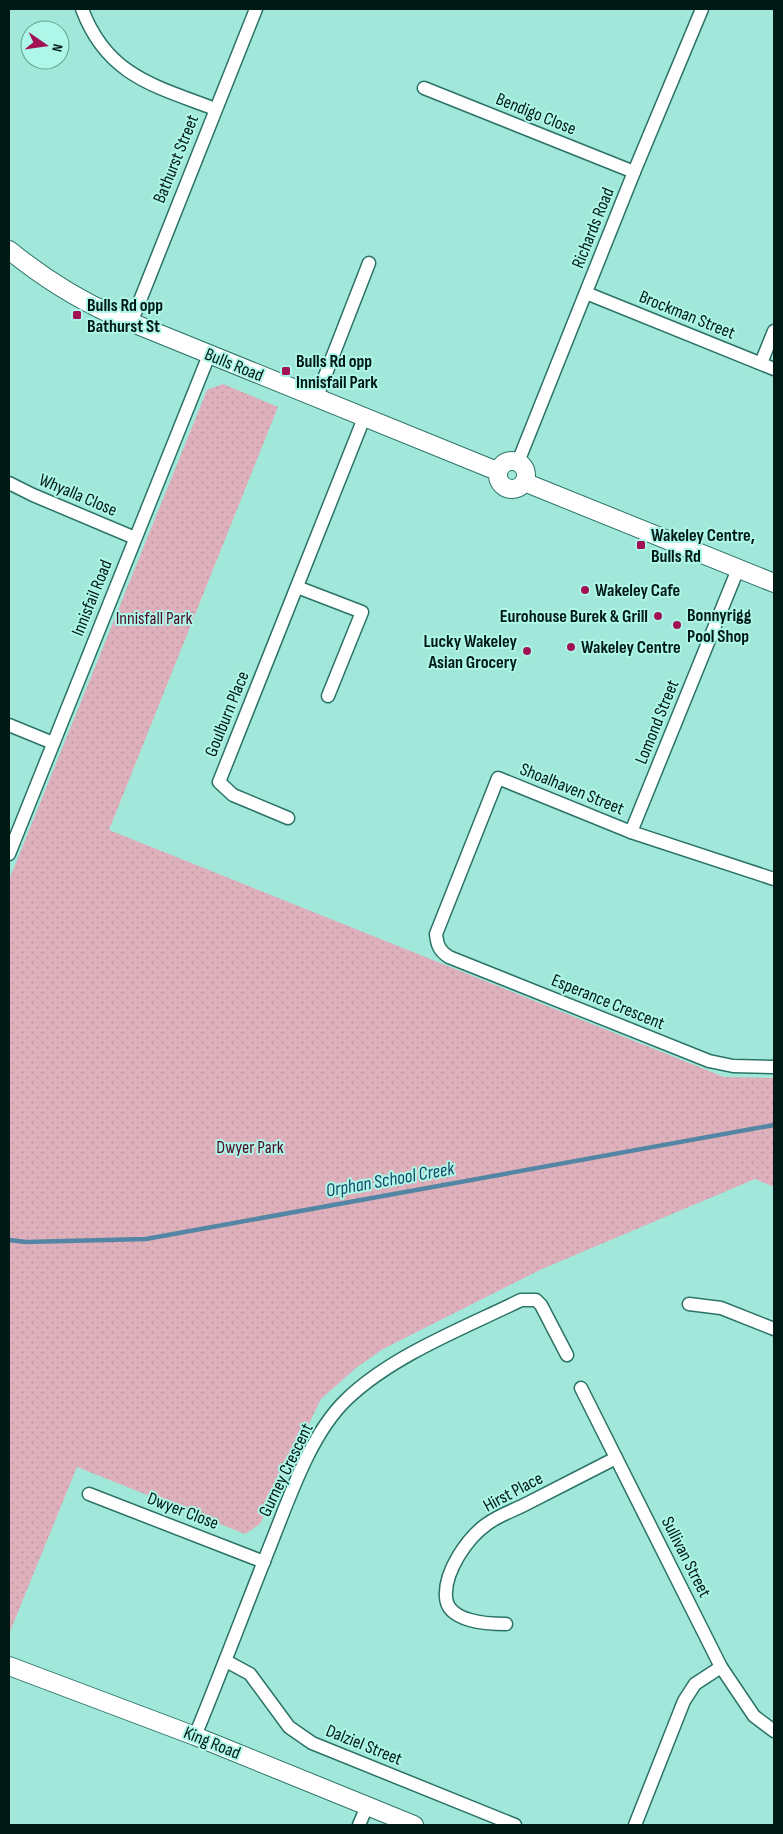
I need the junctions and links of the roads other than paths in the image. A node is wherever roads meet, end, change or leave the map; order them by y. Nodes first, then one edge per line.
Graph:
1 (82, 9) edge
2 (256, 9) edge
3 (702, 9) edge
4 (424, 88) dead end
5 (215, 110) junction
6 (634, 172) junction
7 (9, 250) edge
8 (369, 263) dead end
9 (586, 293) junction
10 (131, 323) junction
11 (774, 331) edge
12 (209, 355) junction
13 (761, 364) junction
14 (774, 369) edge
15 (316, 399) junction
16 (364, 418) junction
17 (518, 462) junction
18 (498, 471) junction
19 (524, 482) junction
20 (9, 483) edge
21 (135, 538) junction
22 (738, 568) junction
23 (774, 583) edge
24 (296, 587) junction
25 (328, 696) dead end
26 (9, 725) edge
27 (53, 743) junction
28 (288, 818) dead end
29 (632, 832) junction
30 (9, 854) edge
31 (774, 879) edge
32 (438, 944) joint
33 (774, 1067) edge
34 (689, 1304) dead end
35 (774, 1329) edge
36 (567, 1355) dead end
37 (581, 1388) dead end
38 (616, 1458) junction
39 (89, 1494) dead end
40 (264, 1562) junction
41 (506, 1624) dead end
42 (226, 1661) junction
43 (9, 1666) edge
44 (722, 1667) junction
45 (774, 1731) edge
46 (194, 1736) junction
47 (366, 1806) junction
48 (359, 1825) edge
49 (414, 1825) edge
50 (515, 1825) edge
51 (635, 1825) edge

1 - 5 street
2 - 5 street, Bathurst Street
3 - 6 street, Richards Road
4 - 6 street, Bendigo Close
5 - 10 street, Bathurst Street
6 - 9 street, Richards Road
7 - 10 street, Bulls Road
8 - 15 street
9 - 13 street, Brockman Street
9 - 17 street, Richards Road
10 - 12 street, Bulls Road
11 - 13 street
12 - 15 street, Bulls Road
12 - 21 street, Innisfail Road
13 - 14 street, Brockman Street
15 - 16 street, Bulls Road
16 - 18 street, Bulls Road
16 - 24 street, Goulburn Place
17 - 18 street
17 - 19 street
18 - 19 street
19 - 22 street
20 - 21 street, Whyalla Close
21 - 27 street, Innisfail Road
22 - 23 street
22 - 29 street, Lomond Street
24 - 25 street
24 - 28 street, Goulburn Place
26 - 27 street
27 - 30 street, Innisfail Road
29 - 31 street, Shoalhaven Street
29 - 32 street, Shoalhaven Street
32 - 33 street, Esperance Crescent
34 - 35 street
36 - 40 street, Gurney Crescent
37 - 38 street, Sullivan Street
38 - 41 street, Hirst Place
38 - 44 street, Sullivan Street
39 - 40 street, Dwyer Close
40 - 42 street, Gurney Crescent
42 - 46 street, Gurney Crescent
42 - 50 street, Dalziel Street
43 - 46 street, King Road
44 - 45 street, Sullivan Street
44 - 51 street
46 - 47 street, King Road
47 - 48 street
47 - 49 street, King Road

